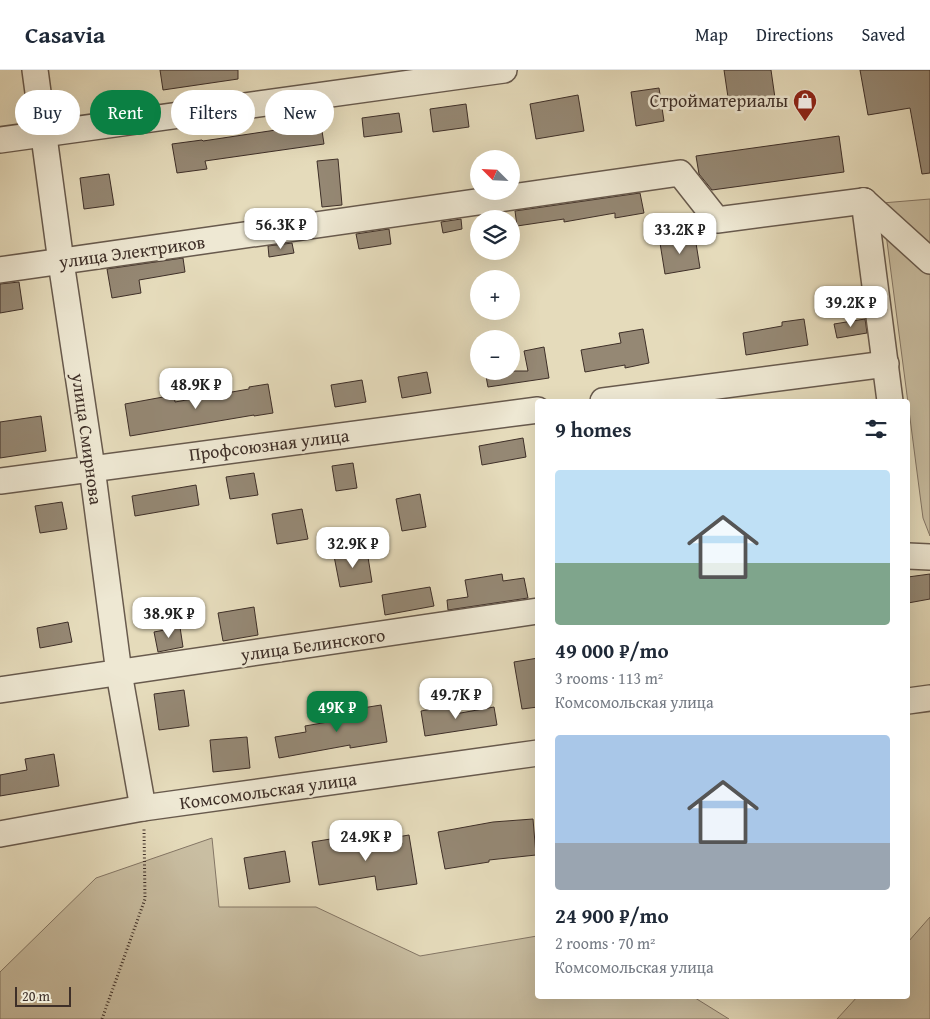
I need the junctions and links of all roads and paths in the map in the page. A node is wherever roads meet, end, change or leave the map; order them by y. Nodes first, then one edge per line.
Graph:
1 (34, 70) edge
2 (504, 70) edge
3 (37, 90) edge
4 (80, 129) edge
5 (36, 135) edge
6 (43, 135) edge
7 (0, 140) edge
8 (864, 200) junction
9 (930, 261) edge
10 (61, 262) junction
11 (0, 270) edge
12 (886, 364) junction
13 (618, 399) edge
14 (890, 399) edge
15 (535, 410) edge
16 (92, 468) junction
17 (0, 481) edge
18 (910, 556) edge
19 (930, 557) edge
20 (535, 611) edge
21 (119, 674) junction
22 (0, 690) edge
23 (930, 698) edge
24 (910, 701) edge
25 (535, 753) edge
26 (143, 808) junction
27 (0, 834) edge
28 (102, 1019) edge

1 - 3 street, улица Смирнова
2 - 4 street
5 - 7 street
6 - 10 street, улица Смирнова
8 - 9 street
8 - 10 street, улица Электриков
8 - 12 street
10 - 11 street, улица Электриков
10 - 16 street, улица Смирнова
12 - 13 street
12 - 14 street
15 - 16 street, Профсоюзная улица
16 - 17 street, Профсоюзная улица
16 - 21 street, улица Смирнова
18 - 19 street
20 - 21 street, улица Белинского
21 - 22 street, улица Белинского
21 - 26 street, улица Смирнова
23 - 24 street
25 - 26 street, Комсомольская улица
26 - 27 street, Комсомольская улица
26 - 28 path

